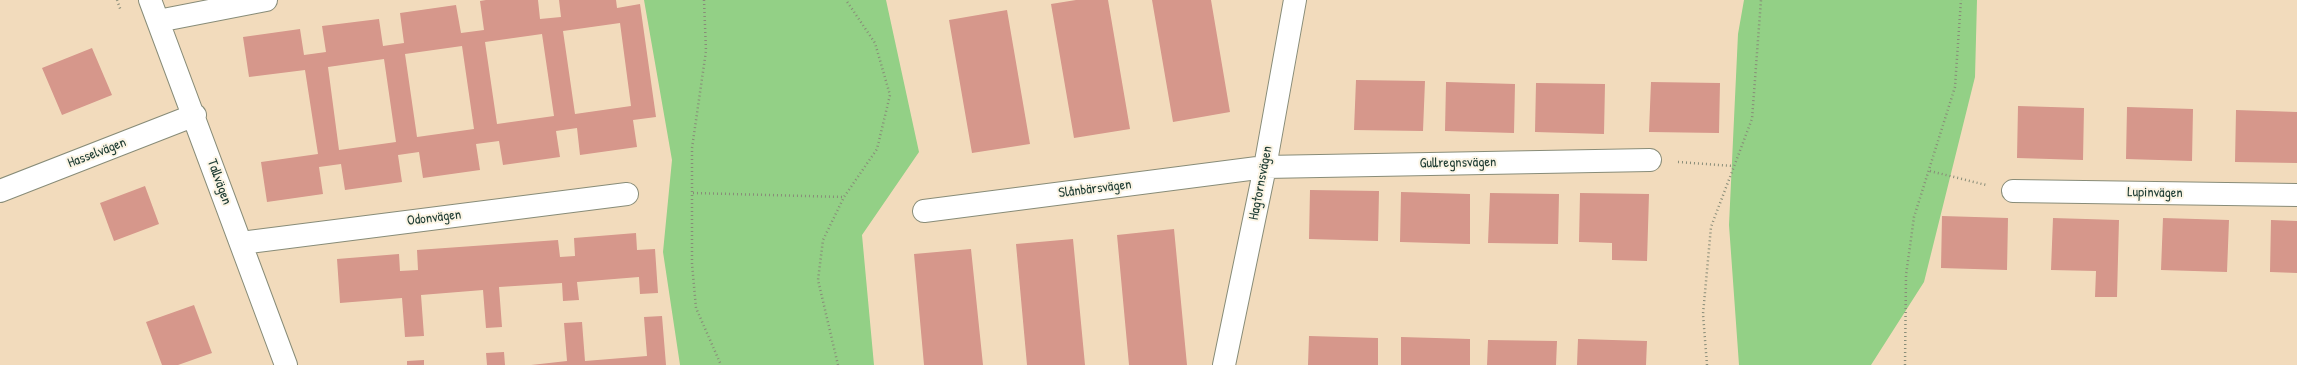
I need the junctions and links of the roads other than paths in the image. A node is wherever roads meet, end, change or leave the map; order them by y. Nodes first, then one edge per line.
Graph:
1 (150, 0) edge
2 (266, 0) edge
3 (1294, 0) edge
4 (158, 20) junction
5 (195, 115) junction
6 (1650, 160) road end
7 (1265, 167) junction
8 (0, 191) edge
9 (2013, 191) road end
10 (627, 194) dead end
11 (2297, 195) edge
12 (924, 211) dead end
13 (242, 243) junction
14 (286, 365) edge
15 (1224, 365) edge

1 - 4 street, Tallvägen
2 - 4 street
3 - 7 street, Hagtornsvägen
4 - 5 street, Tallvägen
5 - 8 street, Hasselvägen
5 - 13 street, Tallvägen
6 - 7 street, Gullregnsvägen
7 - 12 street, Slånbärsvägen
7 - 15 street, Hagtornsvägen
9 - 11 street, Lupinvägen
10 - 13 street, Odonvägen
13 - 14 street, Tallvägen

